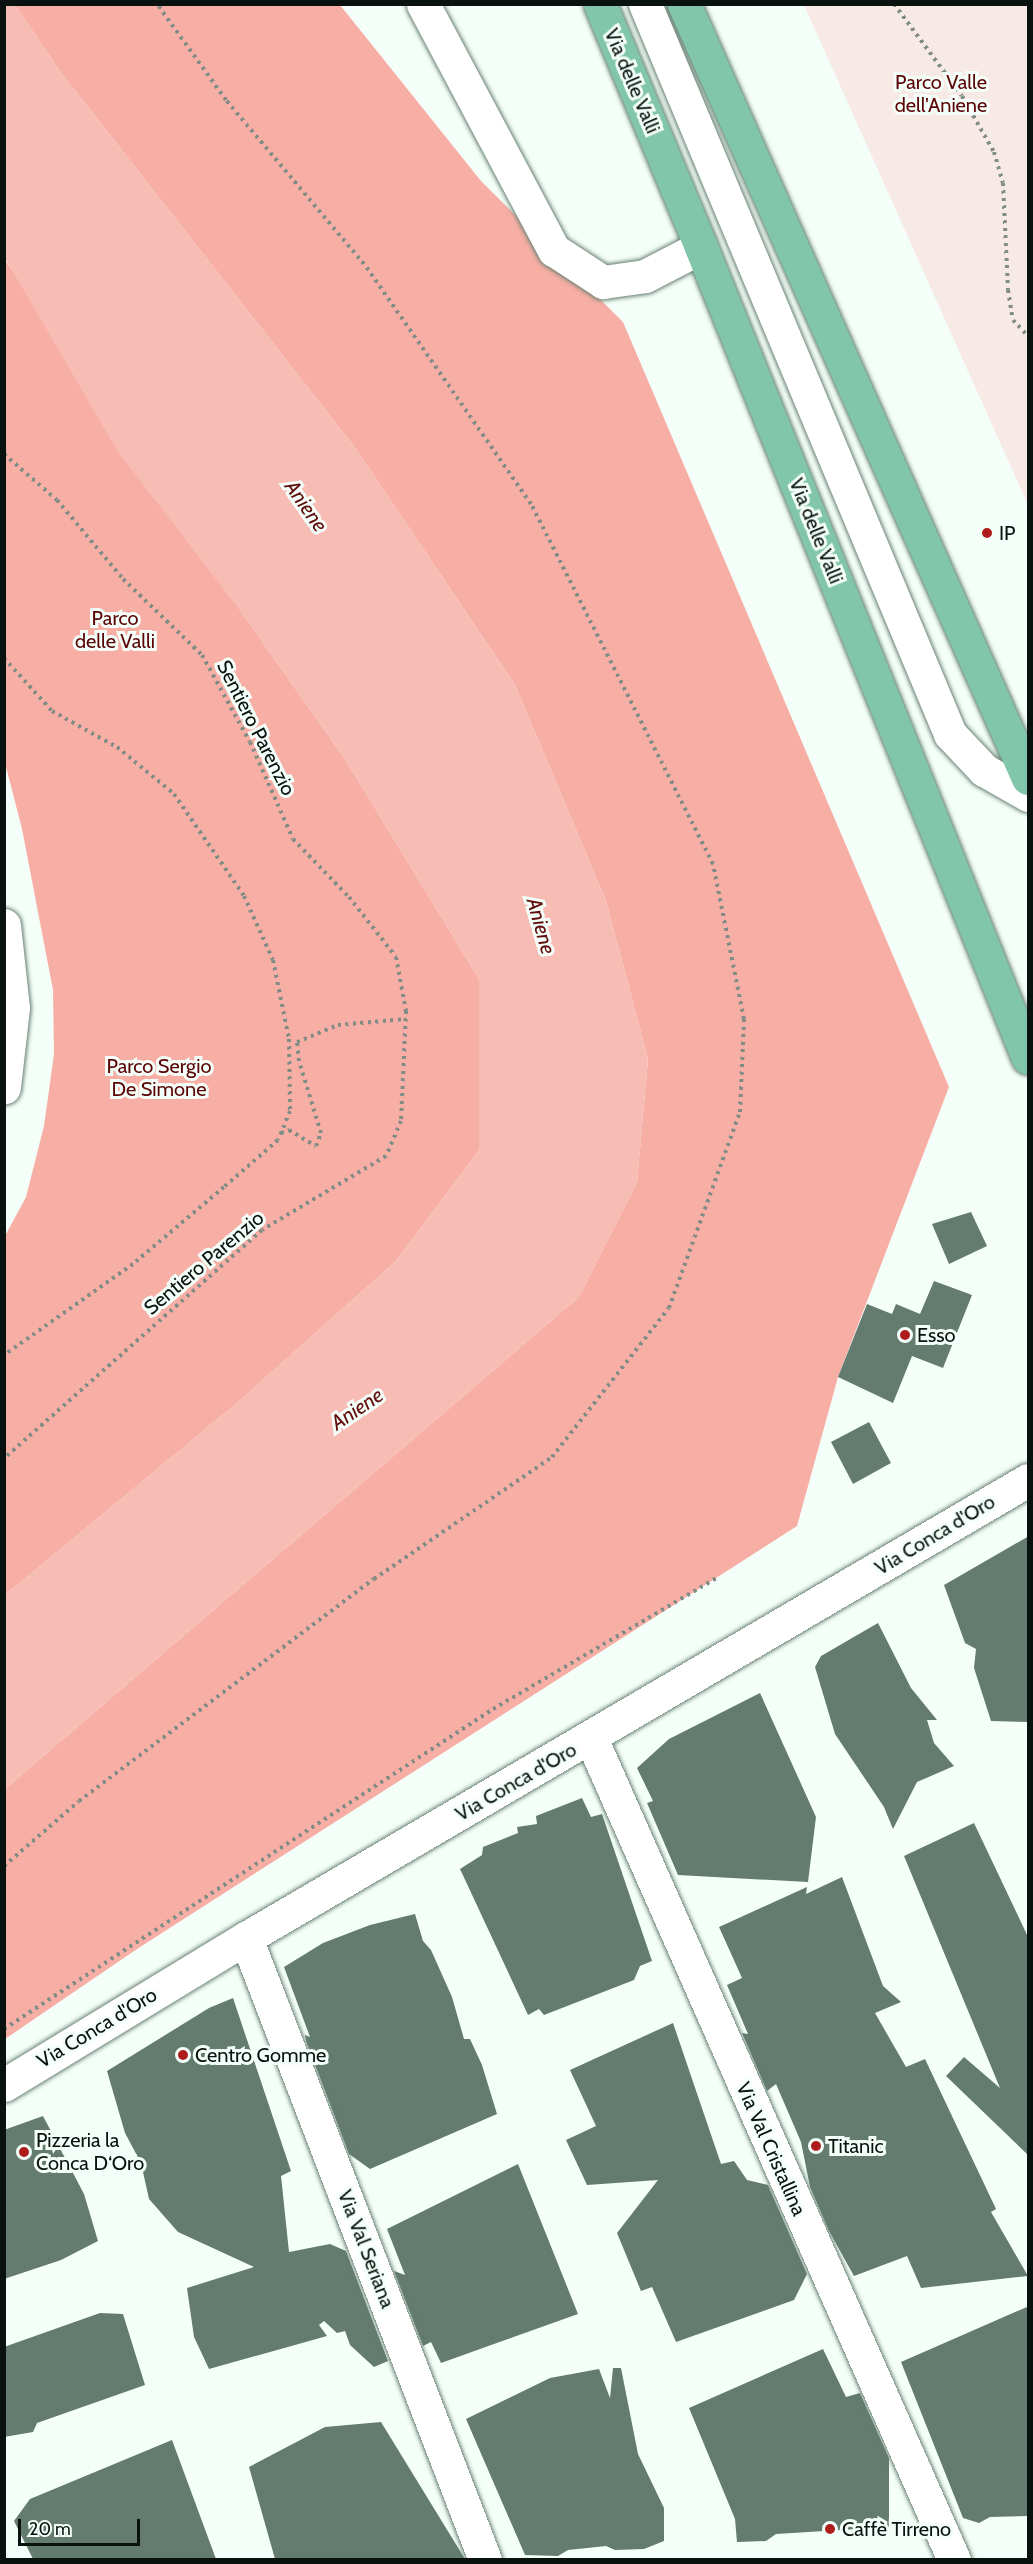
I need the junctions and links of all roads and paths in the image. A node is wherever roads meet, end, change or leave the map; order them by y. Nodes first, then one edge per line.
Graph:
1 (157, 4) edge
2 (423, 4) edge
3 (600, 4) edge
4 (645, 4) edge
5 (684, 4) edge
6 (894, 4) edge
7 (701, 247) junction
8 (1029, 336) edge
9 (4, 454) edge
10 (4, 658) edge
11 (1029, 778) edge
12 (1029, 795) edge
13 (4, 925) edge
14 (406, 1019) junction
15 (1029, 1058) edge
16 (4, 1087) edge
17 (281, 1133) junction
18 (4, 1355) edge
19 (4, 1458) edge
20 (1029, 1480) edge
21 (718, 1577) dead end
22 (591, 1738) junction
23 (4, 1866) edge
24 (246, 1938) junction
25 (4, 2029) edge
26 (4, 2085) edge
27 (485, 2559) edge
28 (954, 2559) edge

1 - 23 path
2 - 7 street
3 - 7 main road, Via delle Valli
4 - 12 street
5 - 11 main road
6 - 8 path
7 - 15 main road, Via delle Valli
9 - 14 path, Sentiero Parenzio
10 - 17 path
13 - 16 street
14 - 17 path
14 - 19 path, Sentiero Parenzio
17 - 18 path
20 - 22 street, Via Conca d'Oro
21 - 25 path
22 - 24 street, Via Conca d'Oro
22 - 28 street, Via Val Cristallina
24 - 26 street, Via Conca d'Oro
24 - 27 street, Via Val Seriana

